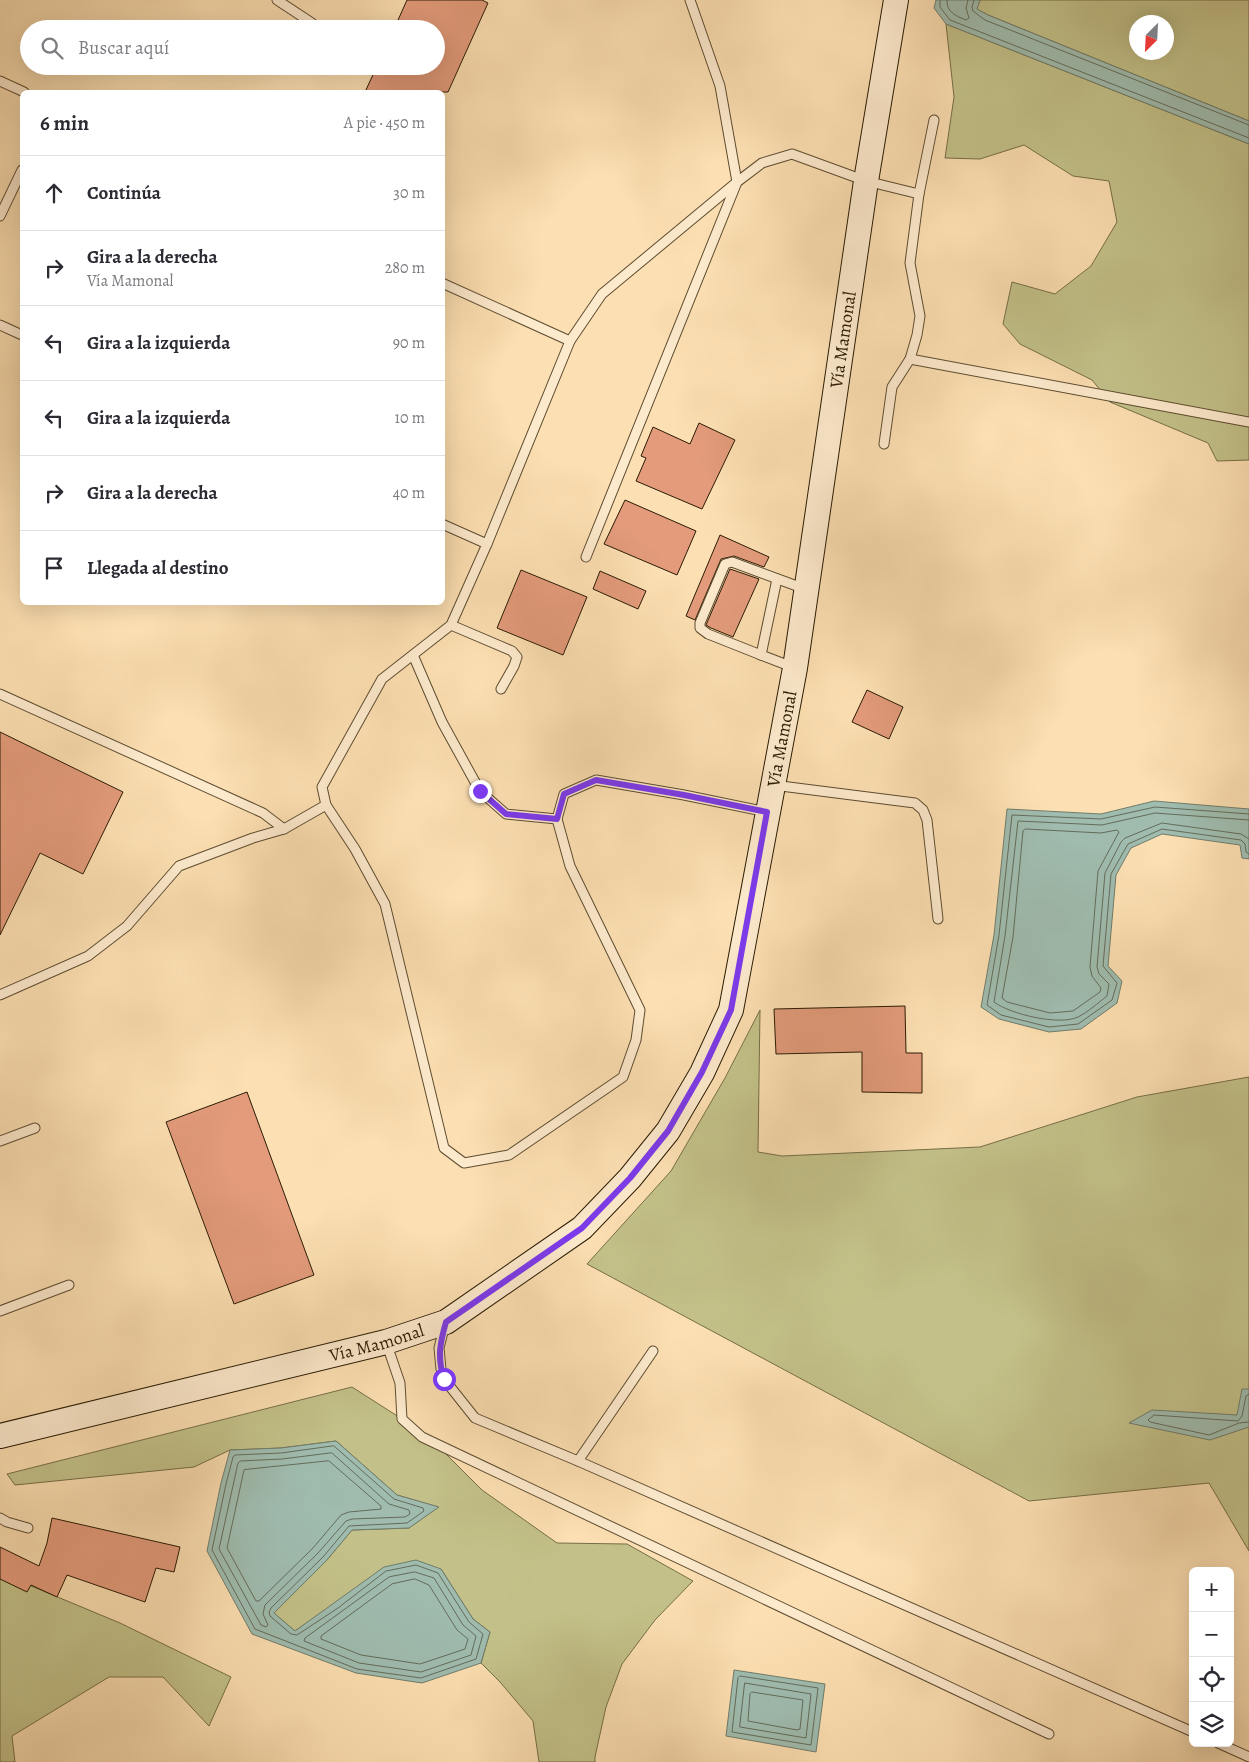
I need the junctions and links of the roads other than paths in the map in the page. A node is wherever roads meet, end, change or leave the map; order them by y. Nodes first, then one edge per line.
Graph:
1 (277, 0) edge
2 (690, 0) edge
3 (896, 0) edge
4 (307, 20) edge
5 (0, 82) edge
6 (20, 90) edge
7 (934, 120) dead end
8 (20, 174) edge
9 (866, 181) junction
10 (737, 182) junction
11 (919, 194) junction
12 (0, 216) edge
13 (445, 284) edge
14 (0, 325) edge
15 (20, 334) edge
16 (570, 342) junction
17 (910, 359) junction
18 (1249, 422) edge
19 (884, 444) dead end
20 (445, 525) edge
21 (487, 544) junction
22 (586, 557) dead end
23 (776, 579) junction
24 (807, 590) junction
25 (450, 625) junction
26 (413, 655) junction
27 (761, 655) junction
28 (795, 668) junction
29 (501, 689) dead end
30 (0, 694) edge
31 (773, 785) junction
32 (326, 805) junction
33 (767, 812) junction
34 (557, 819) junction
35 (284, 829) junction
36 (938, 919) dead end
37 (0, 995) edge
38 (35, 1128) dead end
39 (0, 1141) edge
40 (69, 1285) dead end
41 (0, 1311) edge
42 (446, 1322) junction
43 (386, 1342) junction
44 (653, 1351) dead end
45 (0, 1436) edge
46 (578, 1461) junction
47 (0, 1518) edge
48 (28, 1528) dead end
49 (1189, 1730) edge
50 (1049, 1734) dead end
51 (1227, 1747) edge
52 (1249, 1757) edge

1 - 4 lane
2 - 10 lane
3 - 9 street, Vía Mamonal
5 - 6 lane
7 - 11 lane
8 - 12 lane
9 - 10 lane
9 - 11 lane
9 - 24 street, Vía Mamonal
10 - 16 lane
10 - 22 lane
11 - 17 lane
13 - 16 lane
14 - 15 lane
16 - 21 lane
17 - 18 lane
17 - 19 lane
20 - 21 lane
21 - 25 lane
23 - 24 lane
23 - 27 lane
23 - 27 lane
24 - 28 street, Vía Mamonal
25 - 26 lane
25 - 29 lane
26 - 32 lane
26 - 34 lane
27 - 28 lane
28 - 31 street, Vía Mamonal
30 - 35 lane
31 - 33 street, Vía Mamonal
31 - 36 lane
32 - 34 lane
32 - 35 lane
33 - 34 lane
33 - 42 street, Vía Mamonal
35 - 37 lane
38 - 39 lane
40 - 41 lane
42 - 43 street, Vía Mamonal
42 - 46 lane
43 - 45 street, Vía Mamonal
43 - 50 lane
44 - 46 lane
46 - 49 lane
47 - 48 lane
51 - 52 lane

